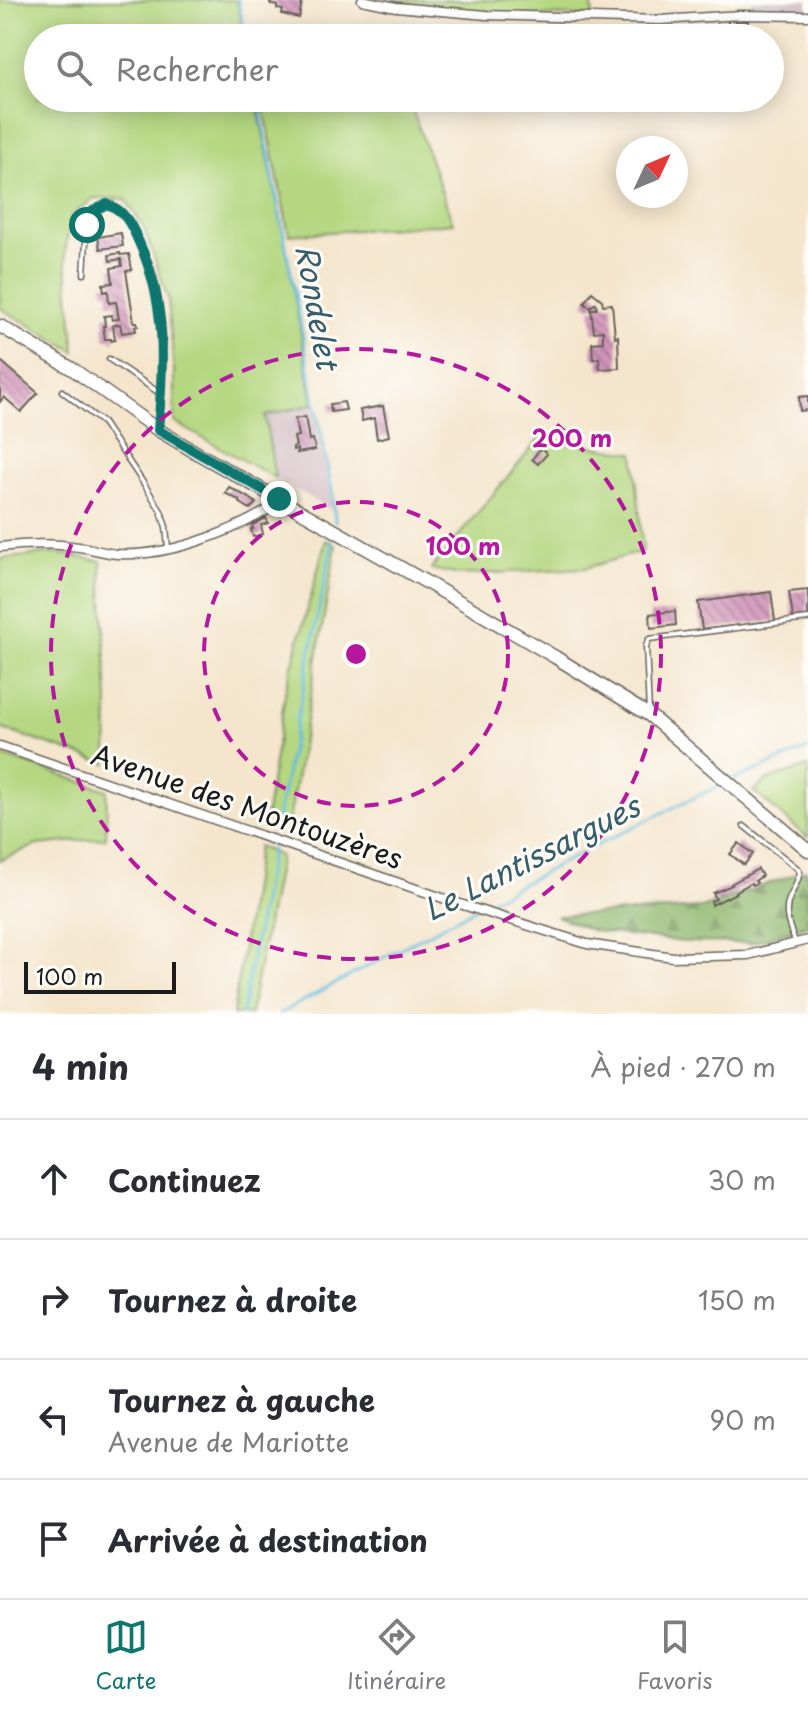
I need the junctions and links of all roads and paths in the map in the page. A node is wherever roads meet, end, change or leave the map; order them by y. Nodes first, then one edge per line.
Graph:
1 (362, 0) edge
2 (808, 16) edge
3 (84, 274) dead end
4 (0, 326) edge
5 (109, 359) dead end
6 (62, 391) dead end
7 (161, 394) junction
8 (158, 430) junction
9 (269, 509) dead end
10 (0, 547) edge
11 (168, 548) junction
12 (808, 619) edge
13 (649, 715) junction
14 (0, 746) edge
15 (744, 826) dead end
16 (808, 850) edge
17 (808, 940) edge
18 (796, 943) junction

1 - 2 street
3 - 7 lane
4 - 8 main road
5 - 7 lane
6 - 11 lane
7 - 8 lane
8 - 13 main road
9 - 11 street
10 - 11 street
12 - 13 lane
13 - 16 main road
14 - 18 street, Avenue des Montouzères
15 - 18 lane
17 - 18 street, Avenue des Montouzères

